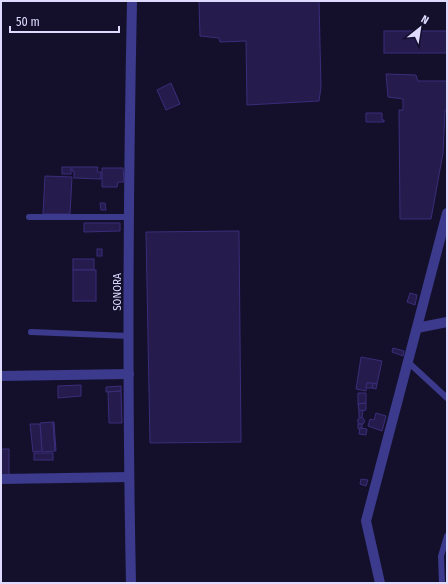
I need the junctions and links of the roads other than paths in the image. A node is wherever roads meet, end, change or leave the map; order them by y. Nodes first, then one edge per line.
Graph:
1 (132, 1) edge
2 (447, 213) edge
3 (29, 217) dead end
4 (129, 218) junction
5 (447, 322) edge
6 (417, 328) junction
7 (31, 332) dead end
8 (129, 336) junction
9 (408, 362) junction
10 (130, 374) junction
11 (1, 376) edge
12 (447, 398) edge
13 (129, 477) junction
14 (1, 479) edge
15 (447, 536) edge
16 (381, 582) edge
17 (131, 583) edge
18 (442, 583) edge

1 - 4 street, SONORA
2 - 6 street
3 - 4 lane
4 - 8 street, SONORA
5 - 6 street
6 - 9 street
7 - 8 lane
8 - 10 street, SONORA
9 - 12 lane
9 - 16 street
10 - 11 street
10 - 13 street, SONORA
13 - 14 street
13 - 17 street, SONORA
15 - 18 lane

